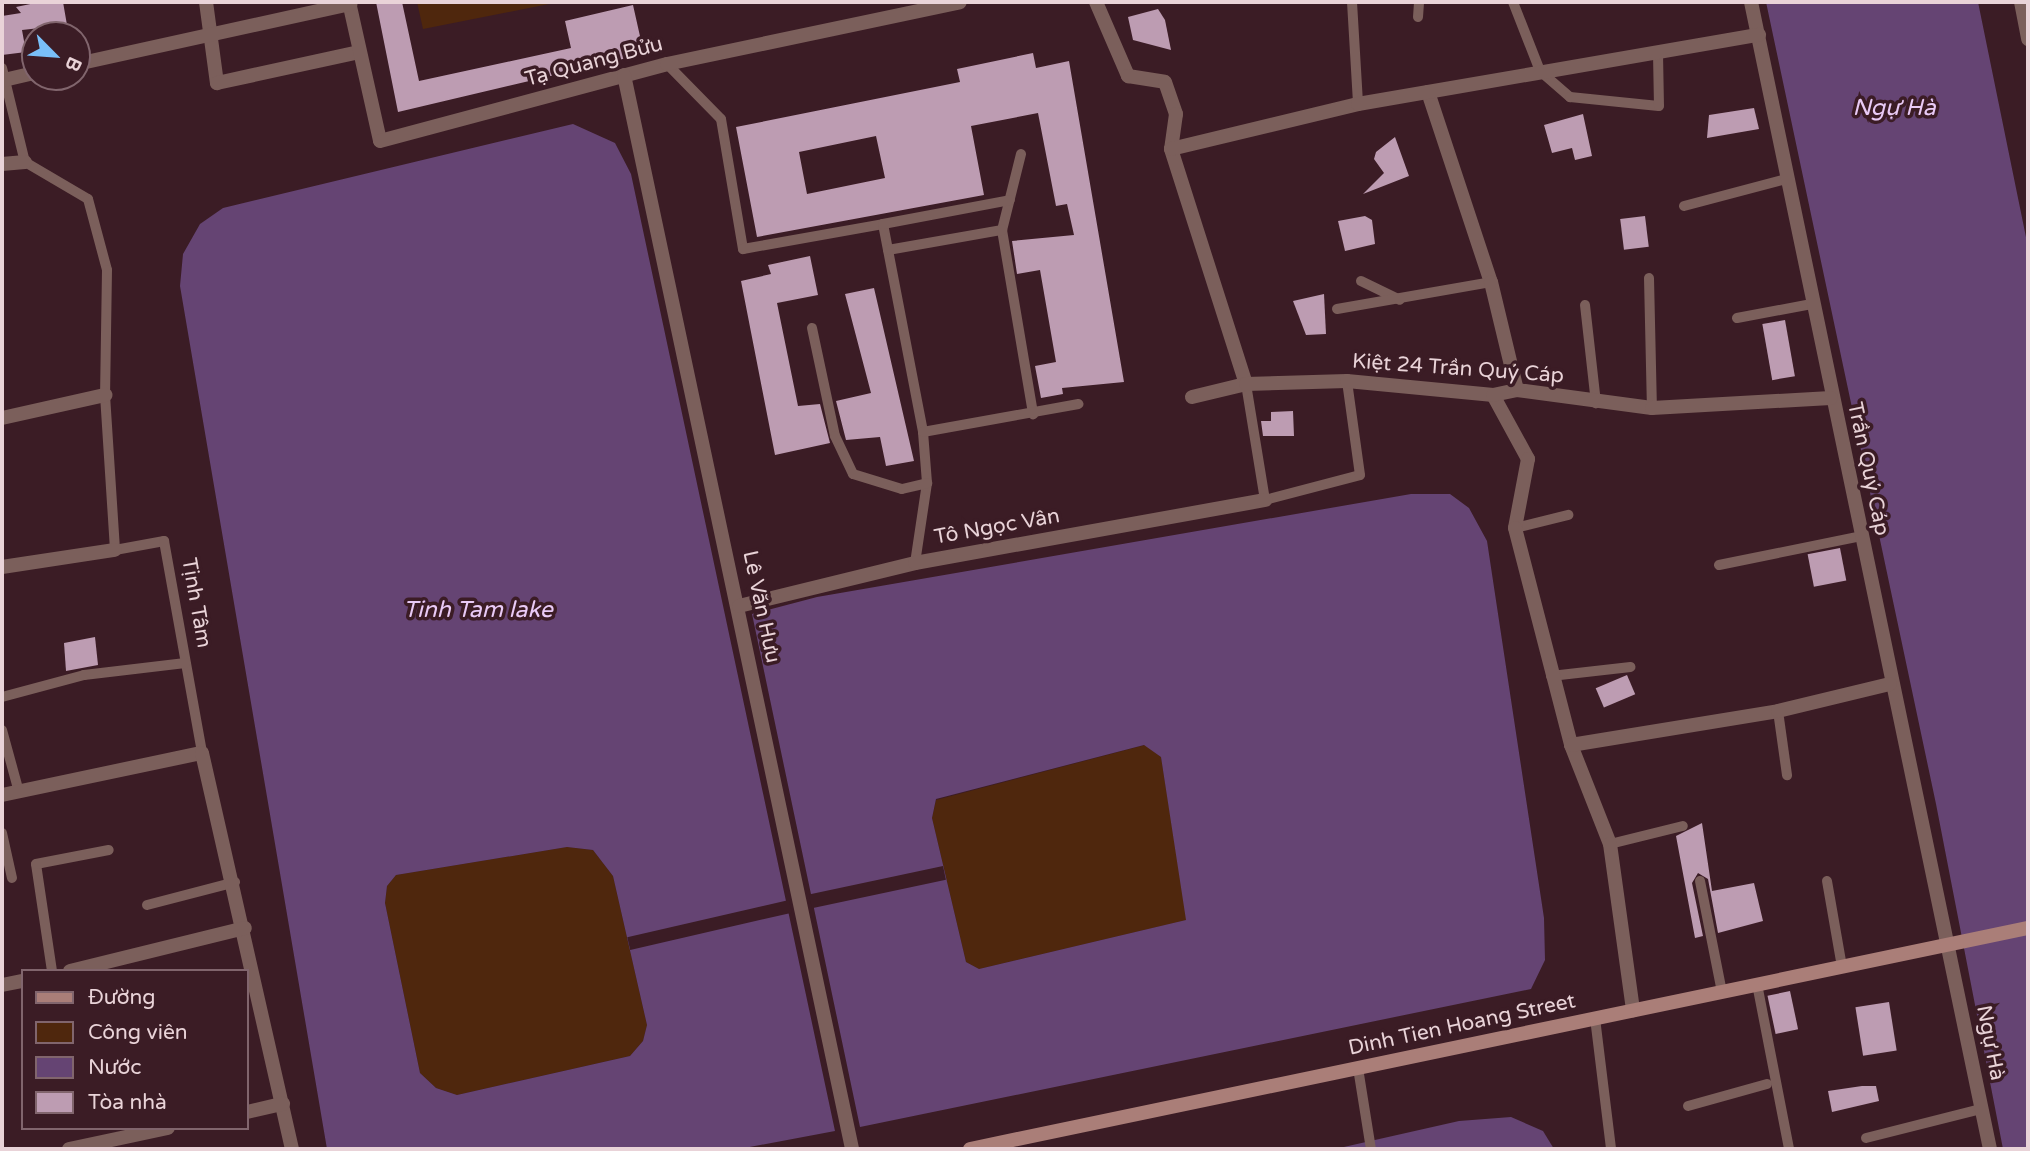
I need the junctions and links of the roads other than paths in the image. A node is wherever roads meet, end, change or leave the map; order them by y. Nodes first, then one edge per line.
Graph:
1 (206, 2) edge
2 (960, 2) edge
3 (1096, 2) edge
4 (1352, 2) edge
5 (1419, 2) edge
6 (1513, 2) edge
7 (1751, 2) edge
8 (2021, 2) edge
9 (349, 3) edge
10 (1418, 17) dead end
11 (214, 35) junction
12 (1759, 36) junction
13 (2028, 39) edge
14 (359, 52) junction
15 (1658, 55) junction
16 (91, 61) edge
17 (667, 64) junction
18 (1540, 71) junction
19 (21, 73) edge
20 (3, 74) edge
21 (624, 75) junction
22 (1428, 92) junction
23 (1358, 104) junction
24 (1171, 149) junction
25 (1021, 154) dead end
26 (25, 162) junction
27 (2, 164) edge
28 (1786, 179) junction
29 (1010, 200) junction
30 (1684, 206) dead end
31 (883, 224) junction
32 (1002, 230) junction
33 (888, 250) junction
34 (1649, 278) dead end
35 (1361, 281) dead end
36 (1491, 282) junction
37 (1400, 300) junction
38 (1812, 304) junction
39 (1585, 305) dead end
40 (1338, 309) dead end
41 (1737, 318) dead end
42 (813, 328) dead end
43 (1347, 381) junction
44 (1246, 384) junction
45 (1517, 390) junction
46 (104, 395) junction
47 (1493, 395) junction
48 (1192, 397) dead end
49 (1831, 398) junction
50 (1596, 403) junction
51 (1079, 404) dead end
52 (1652, 408) junction
53 (1033, 414) junction
54 (2, 418) edge
55 (923, 432) junction
56 (927, 483) junction
57 (1265, 500) junction
58 (1567, 515) dead end
59 (1515, 528) junction
60 (1861, 536) junction
61 (115, 550) junction
62 (915, 563) junction
63 (1719, 565) dead end
64 (2, 567) edge
65 (739, 606) junction
66 (185, 663) junction
67 (1630, 667) dead end
68 (1551, 676) junction
69 (1890, 684) junction
70 (2, 697) edge
71 (1778, 711) junction
72 (2, 730) edge
73 (1571, 745) junction
74 (202, 753) junction
75 (1787, 775) dead end
76 (19, 792) junction
77 (2, 795) edge
78 (1683, 826) dead end
79 (2, 833) edge
80 (1610, 844) junction
81 (109, 850) dead end
82 (12, 878) dead end
83 (1700, 881) dead end
84 (1827, 881) dead end
85 (234, 882) junction
86 (147, 905) dead end
87 (245, 928) junction
88 (2028, 928) edge
89 (1956, 943) junction
90 (1842, 967) junction
91 (52, 969) edge
92 (78, 969) edge
93 (21, 981) edge
94 (2, 985) edge
95 (1757, 985) junction
96 (1722, 992) junction
97 (1633, 1010) junction
98 (1595, 1018) junction
99 (1358, 1068) junction
100 (1767, 1084) dead end
101 (283, 1104) junction
102 (1688, 1107) dead end
103 (1981, 1109) junction
104 (248, 1112) edge
105 (159, 1130) edge
106 (1866, 1138) dead end
107 (69, 1149) edge
108 (292, 1149) edge
109 (852, 1149) edge
110 (970, 1149) edge
111 (1371, 1149) edge
112 (1611, 1149) edge
113 (1789, 1149) edge
114 (1990, 1149) edge

1 - 11 street
2 - 17 street, Tạ Quang Bửu
3 - 24 street
4 - 23 lane
5 - 10 lane
6 - 18 lane
7 - 12 street, Trần Quý Cáp
8 - 13 street
9 - 11 street
9 - 14 street, Tạ Quang Bửu
11 - 14 street
11 - 16 street
12 - 15 street
12 - 28 street, Trần Quý Cáp
14 - 21 street, Tạ Quang Bửu
15 - 18 street
15 - 18 lane
17 - 21 street, Tạ Quang Bửu
17 - 31 lane
18 - 22 street
19 - 20 street
20 - 26 lane
21 - 65 street, Lê Văn Hưu
22 - 23 street
22 - 36 street
23 - 24 street
24 - 44 street
25 - 29 lane
26 - 27 street
26 - 46 lane
28 - 30 lane
28 - 38 street, Trần Quý Cáp
29 - 31 lane
29 - 32 lane
31 - 33 lane
32 - 33 lane
32 - 53 lane
33 - 55 lane
34 - 52 lane
35 - 37 lane
36 - 37 lane
36 - 45 street
37 - 40 lane
38 - 41 lane
38 - 49 street, Trần Quý Cáp
39 - 50 lane
42 - 56 lane
43 - 44 street, Kiệt 24 Trần Quý Cáp
43 - 47 street, Kiệt 24 Trần Quý Cáp
43 - 57 lane
44 - 48 street, Kiệt 24 Trần Quý Cáp
44 - 57 lane
45 - 47 street, Kiệt 24 Trần Quý Cáp
45 - 50 street, Kiệt 24 Trần Quý Cáp
46 - 54 street
46 - 61 lane
47 - 59 street
49 - 52 street, Kiệt 24 Trần Quý Cáp
49 - 60 street, Trần Quý Cáp
50 - 52 street, Kiệt 24 Trần Quý Cáp
51 - 53 lane
53 - 55 lane
55 - 56 lane
56 - 62 lane
57 - 62 street, Tô Ngọc Vân
58 - 59 lane
59 - 68 street
60 - 63 lane
60 - 69 street, Trần Quý Cáp
61 - 64 street
61 - 66 lane, Tịnh Tâm
62 - 65 street, Tô Ngọc Vân
65 - 109 street, Lê Văn Hưu
66 - 70 lane
66 - 74 lane, Tịnh Tâm
67 - 68 lane
68 - 73 street
69 - 71 street
69 - 89 street, Trần Quý Cáp
71 - 73 street
71 - 75 lane
72 - 76 lane
73 - 80 street
74 - 76 street
74 - 85 street, Tịnh Tâm
76 - 77 street
78 - 80 lane
79 - 82 lane
80 - 97 street
81 - 91 lane
83 - 96 lane
84 - 90 lane
85 - 86 lane
85 - 87 street, Tịnh Tâm
87 - 92 street
87 - 101 street, Tịnh Tâm
88 - 89 main road, Dinh Tien Hoang Street
89 - 90 main road, Dinh Tien Hoang Street
89 - 103 street, Ngự Hà
90 - 95 main road, Dinh Tien Hoang Street
93 - 94 street
95 - 96 main road, Dinh Tien Hoang Street
95 - 113 lane
96 - 97 main road, Dinh Tien Hoang Street
97 - 98 main road, Dinh Tien Hoang Street
98 - 99 main road, Dinh Tien Hoang Street
98 - 112 lane
99 - 110 main road, Dinh Tien Hoang Street
99 - 111 lane
100 - 102 lane
101 - 104 street
101 - 108 street, Tịnh Tâm
103 - 106 lane
103 - 114 street, Ngự Hà
105 - 107 street

